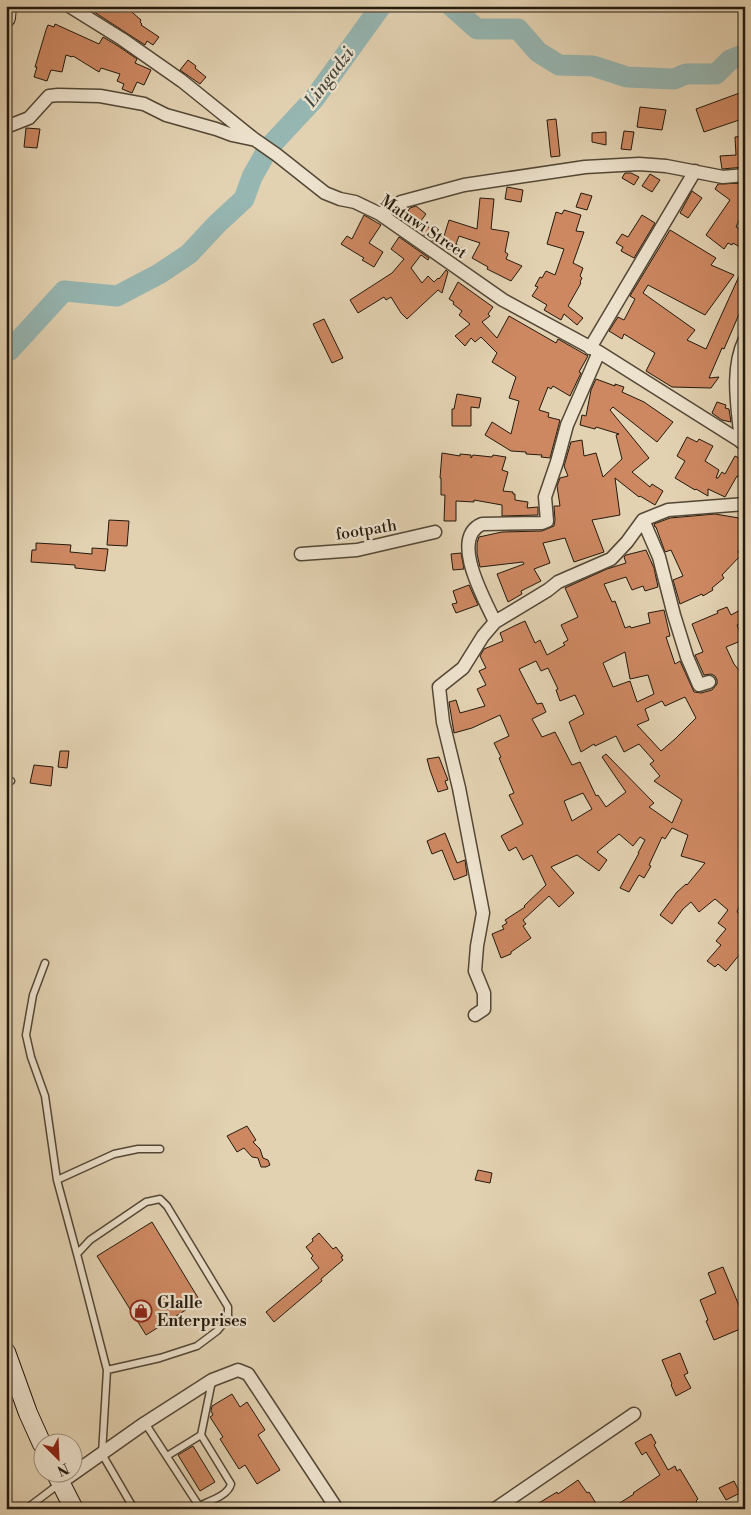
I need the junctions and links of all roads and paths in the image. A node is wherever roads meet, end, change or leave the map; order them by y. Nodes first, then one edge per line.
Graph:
1 (7, 6) edge
2 (69, 6) edge
3 (6, 18) edge
4 (6, 128) edge
5 (254, 140) junction
6 (695, 171) junction
7 (745, 175) edge
8 (380, 214) junction
9 (745, 339) edge
10 (595, 350) junction
11 (743, 443) edge
12 (745, 504) edge
13 (643, 520) junction
14 (435, 532) dead end
15 (301, 554) dead end
16 (495, 622) junction
17 (709, 682) dead end
18 (45, 963) dead end
19 (475, 1015) dead end
20 (160, 1149) dead end
21 (57, 1180) junction
22 (77, 1254) junction
23 (6, 1352) edge
24 (107, 1370) junction
25 (212, 1380) junction
26 (634, 1414) dead end
27 (145, 1423) junction
28 (37, 1432) edge
29 (201, 1435) junction
30 (102, 1454) junction
31 (167, 1456) junction
32 (82, 1465) edge
33 (54, 1482) edge
34 (60, 1482) edge
35 (198, 1507) edge
36 (26, 1509) edge
37 (74, 1509) edge
38 (134, 1509) edge
39 (337, 1509) edge
40 (494, 1509) edge

1 - 3 main road
2 - 5 street, Matuwi Street
4 - 5 street
5 - 8 street, Matuwi Street
6 - 7 street
6 - 8 street
6 - 10 street
8 - 10 street, Matuwi Street
9 - 11 street
10 - 11 street, Matuwi Street
10 - 16 street
12 - 13 street
13 - 16 street
13 - 17 street
14 - 15 street, footpath
16 - 19 street
18 - 21 lane
20 - 21 lane
21 - 22 lane
22 - 24 lane
22 - 24 lane
23 - 28 main road
24 - 30 lane
25 - 27 street
25 - 29 lane
25 - 39 street
26 - 40 street
27 - 30 street
27 - 31 lane
29 - 31 lane
29 - 35 lane
30 - 32 street
30 - 38 lane
31 - 35 lane
33 - 36 lane
34 - 37 main road

